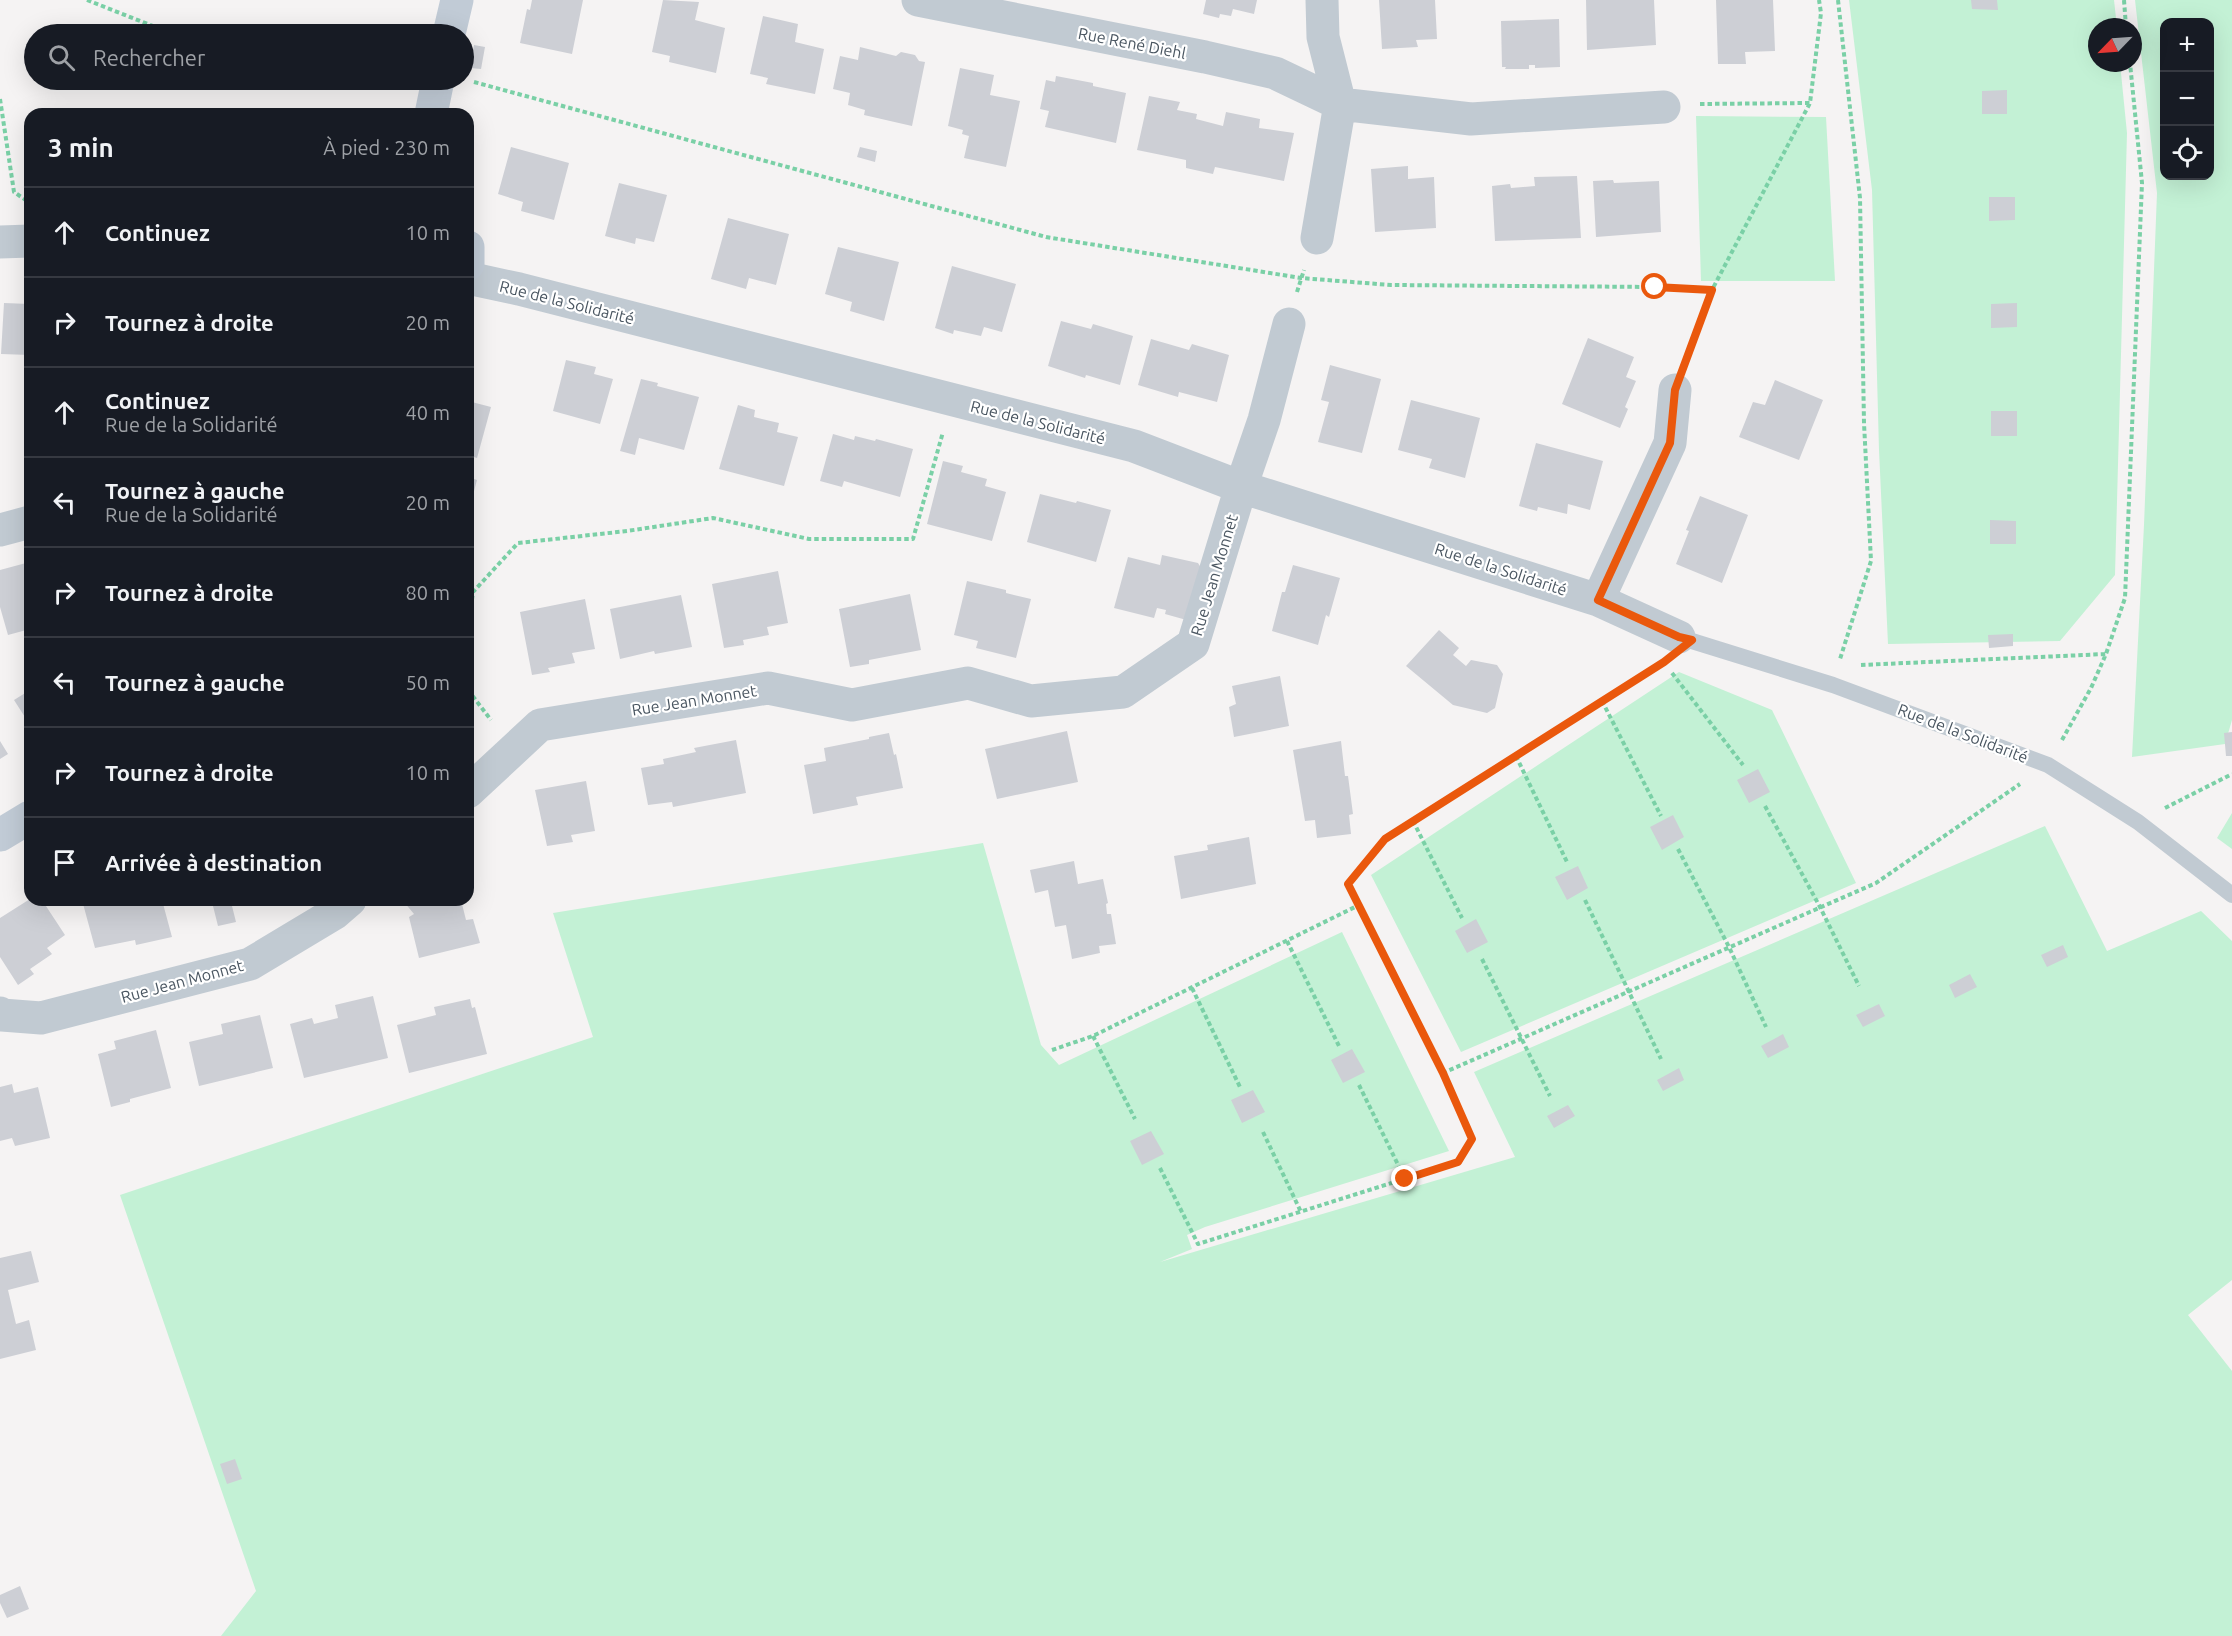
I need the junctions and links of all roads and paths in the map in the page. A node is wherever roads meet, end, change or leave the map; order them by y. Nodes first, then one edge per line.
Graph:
1 (87, 0) edge
2 (457, 0) edge
3 (918, 0) edge
4 (1322, 0) edge
5 (1819, 0) edge
6 (1838, 0) edge
7 (2124, 0) edge
8 (2125, 18) edge
9 (148, 24) edge
10 (451, 24) edge
11 (2131, 72) edge
12 (474, 86) edge
13 (446, 90) edge
14 (0, 99) edge
15 (1810, 103) junction
16 (1340, 104) junction
17 (1664, 106) joint
18 (434, 108) edge
19 (24, 199) edge
20 (1317, 238) joint
21 (24, 241) edge
22 (0, 242) edge
23 (1301, 278) junction
24 (474, 279) edge
25 (1712, 290) junction
26 (1289, 324) joint
27 (1675, 390) joint
28 (952, 400) junction
29 (1241, 487) junction
30 (24, 524) edge
31 (0, 530) edge
32 (474, 591) edge
33 (1598, 600) junction
34 (1678, 647) junction
35 (2106, 654) junction
36 (1838, 666) junction
37 (1833, 685) junction
38 (1602, 701) junction
39 (1516, 756) junction
40 (1743, 765) dead end
41 (2048, 765) junction
42 (2232, 774) edge
43 (474, 786) edge
44 (1765, 806) dead end
45 (1661, 816) dead end
46 (24, 821) edge
47 (1413, 821) junction
48 (2138, 822) junction
49 (0, 835) edge
50 (1678, 849) dead end
51 (1567, 862) dead end
52 (2232, 895) edge
53 (1585, 900) dead end
54 (344, 906) edge
55 (1359, 906) junction
56 (1820, 908) junction
57 (1462, 918) dead end
58 (1287, 941) junction
59 (1729, 947) junction
60 (1482, 959) dead end
61 (1859, 986) dead end
62 (1192, 987) junction
63 (1629, 991) junction
64 (0, 1012) edge
65 (1766, 1027) dead end
66 (1093, 1036) junction
67 (1521, 1038) junction
68 (1340, 1048) dead end
69 (1052, 1050) dead end
70 (1661, 1059) dead end
71 (1443, 1073) junction
72 (1359, 1085) dead end
73 (1240, 1087) dead end
74 (1550, 1096) dead end
75 (1135, 1119) dead end
76 (1263, 1132) dead end
77 (1160, 1168) dead end
78 (1405, 1179) junction
79 (1301, 1212) junction

1 - 9 path
2 - 10 street
3 - 16 street, Rue René Diehl
4 - 16 street
5 - 15 path
6 - 36 path
7 - 8 path
11 - 35 path
12 - 23 path
13 - 18 street
14 - 19 path
15 - 17 path
15 - 25 path
16 - 17 street, Rue René Diehl
16 - 20 street
20 - 23 path
21 - 22 street
23 - 25 path
23 - 26 path
24 - 28 street, Rue de la Solidarité
25 - 27 path
26 - 29 street, Rue Jean Monnet
27 - 33 street
28 - 29 street, Rue de la Solidarité
28 - 32 path
29 - 33 street, Rue de la Solidarité
29 - 43 street, Rue Jean Monnet
30 - 31 street
33 - 34 street, Rue de la Solidarité
34 - 37 lane, Rue de la Solidarité
34 - 38 path
34 - 40 path
35 - 36 path
35 - 41 path
36 - 37 path
37 - 41 lane, Rue de la Solidarité
38 - 39 path
38 - 45 path
39 - 47 path
39 - 51 path
41 - 48 lane, Rue de la Solidarité
41 - 56 path
42 - 48 path
44 - 56 path
46 - 49 street
47 - 55 path
47 - 57 path
48 - 52 lane, Rue de la Solidarité
50 - 59 path
53 - 63 path
54 - 64 street, Rue Jean Monnet
55 - 58 path
55 - 71 path
56 - 59 path
56 - 61 path
58 - 62 path
58 - 68 path
59 - 63 path
59 - 65 path
60 - 67 path
62 - 66 path
62 - 73 path
63 - 67 path
63 - 70 path
66 - 69 path
66 - 75 path
67 - 71 path
67 - 74 path
71 - 78 path
72 - 78 path
76 - 79 path
77 - 79 path
78 - 79 path

